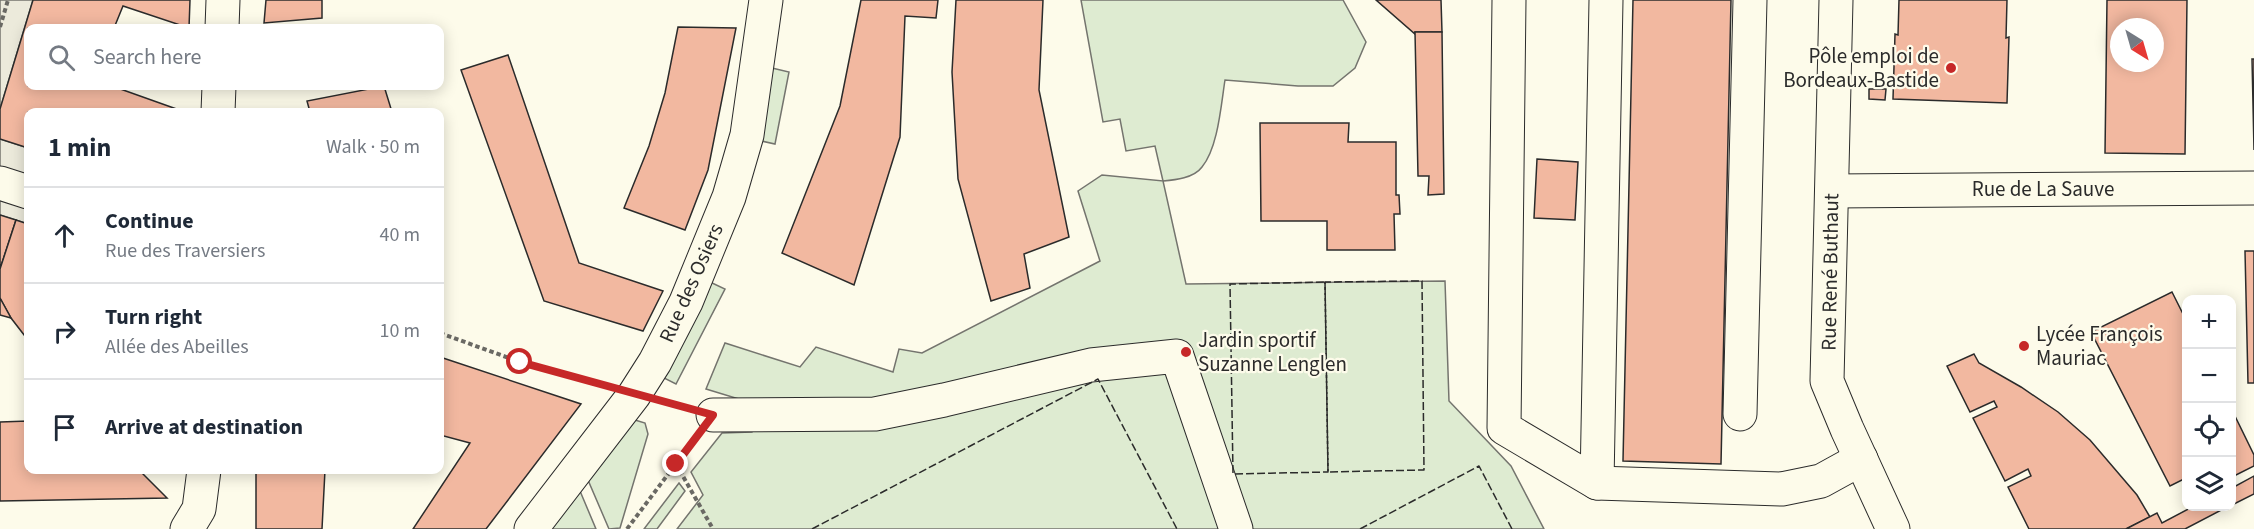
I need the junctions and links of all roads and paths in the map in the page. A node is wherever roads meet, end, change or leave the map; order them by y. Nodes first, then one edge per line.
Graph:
1 (8, 0) edge
2 (223, 0) edge
3 (766, 0) edge
4 (1509, 0) edge
5 (1606, 0) edge
6 (1750, 0) edge
7 (1836, 0) edge
8 (222, 24) edge
9 (0, 27) edge
10 (219, 90) edge
11 (218, 108) edge
12 (0, 183) edge
13 (2254, 188) edge
14 (1832, 190) junction
15 (24, 191) edge
16 (444, 334) edge
17 (634, 395) junction
18 (1740, 414) dead end
19 (713, 415) joint
20 (1860, 459) junction
21 (676, 464) junction
22 (203, 474) edge
23 (1597, 483) junction
24 (187, 529) edge
25 (531, 529) edge
26 (627, 529) edge
27 (713, 529) edge
28 (1236, 529) edge
29 (1893, 529) edge

1 - 9 path
2 - 8 street
3 - 17 street, Rue des Osiers
4 - 23 street
5 - 23 street
6 - 18 street
7 - 14 street, Rue René Buthaut
10 - 11 street
12 - 15 street
13 - 14 street, Rue de La Sauve
14 - 20 street, Rue René Buthaut
16 - 17 path
17 - 25 street, Rue des Osiers
19 - 21 path
19 - 28 street
20 - 23 street
20 - 29 street, Rue René Buthaut
21 - 26 path
21 - 27 path
22 - 24 street

